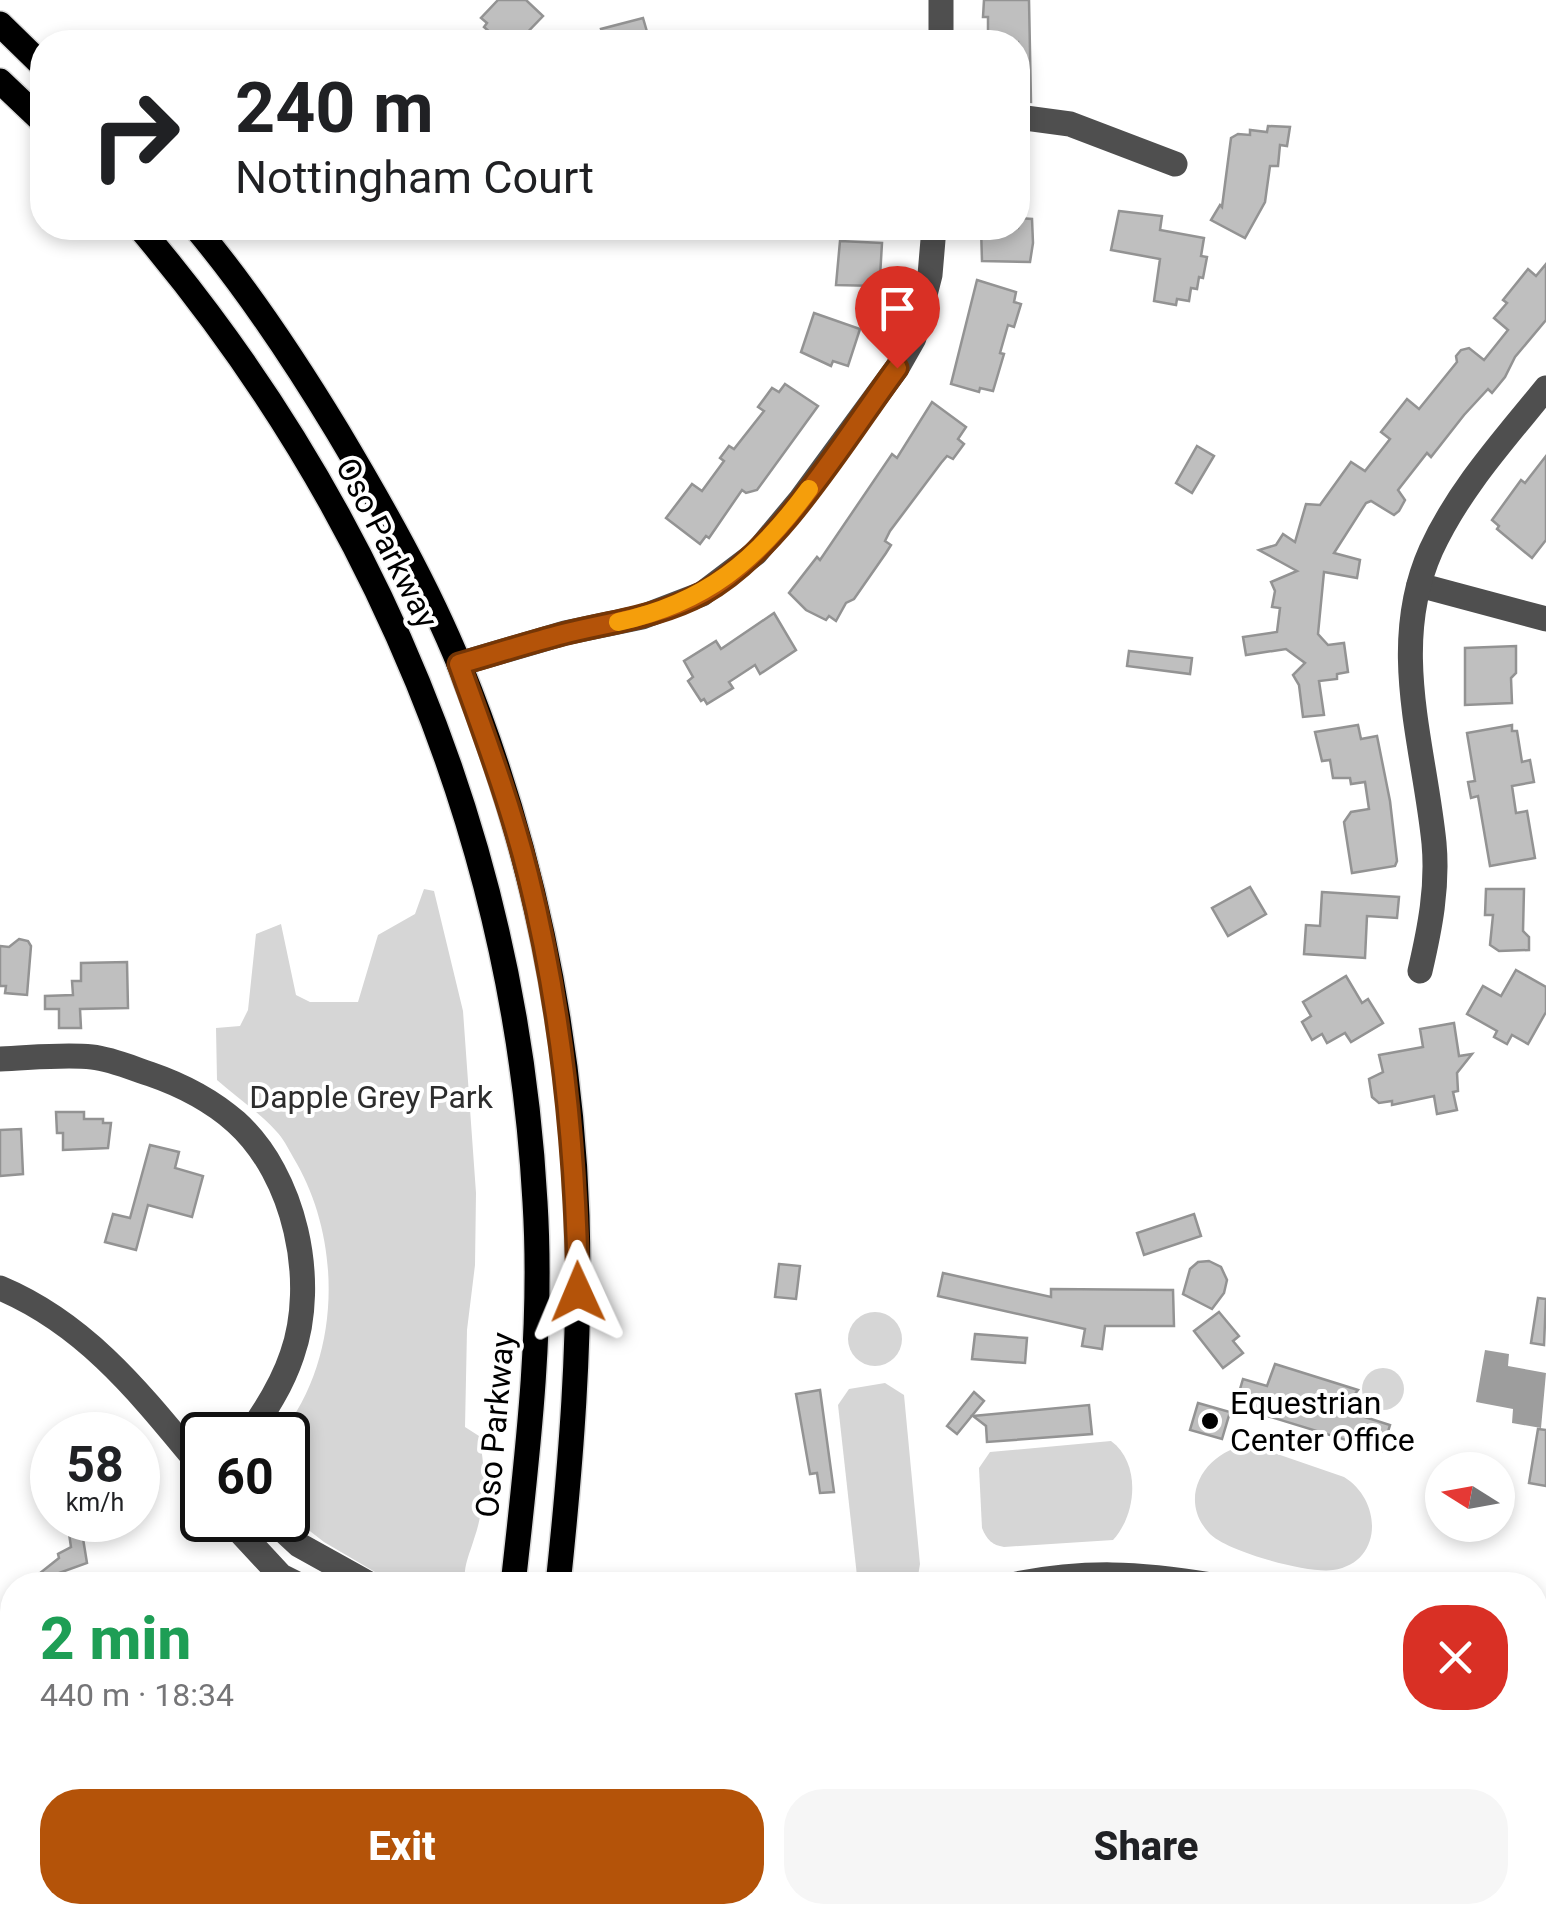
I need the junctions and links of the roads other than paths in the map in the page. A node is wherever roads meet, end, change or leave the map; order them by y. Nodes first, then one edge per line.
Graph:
1 (941, 0) edge
2 (0, 24) edge
3 (941, 30) edge
4 (30, 53) edge
5 (0, 80) edge
6 (30, 109) edge
7 (1030, 119) edge
8 (1174, 164) dead end
9 (150, 240) edge
10 (205, 240) edge
11 (933, 240) edge
12 (1546, 388) edge
13 (1419, 584) junction
14 (1546, 619) edge
15 (459, 664) junction
16 (1420, 971) dead end
17 (0, 1059) edge
18 (0, 1288) edge
19 (263, 1412) edge
20 (180, 1442) edge
21 (249, 1542) edge
22 (296, 1542) edge
23 (277, 1572) edge
24 (342, 1572) edge
25 (514, 1572) edge
26 (559, 1572) edge

1 - 3 street
2 - 4 main road
5 - 6 main road
7 - 8 street
9 - 25 main road, Oso Parkway
10 - 15 main road, Oso Parkway
11 - 15 street
12 - 13 street
13 - 14 street
13 - 16 street
15 - 26 main road, Oso Parkway
17 - 19 street
18 - 20 street
21 - 23 street
22 - 24 street

